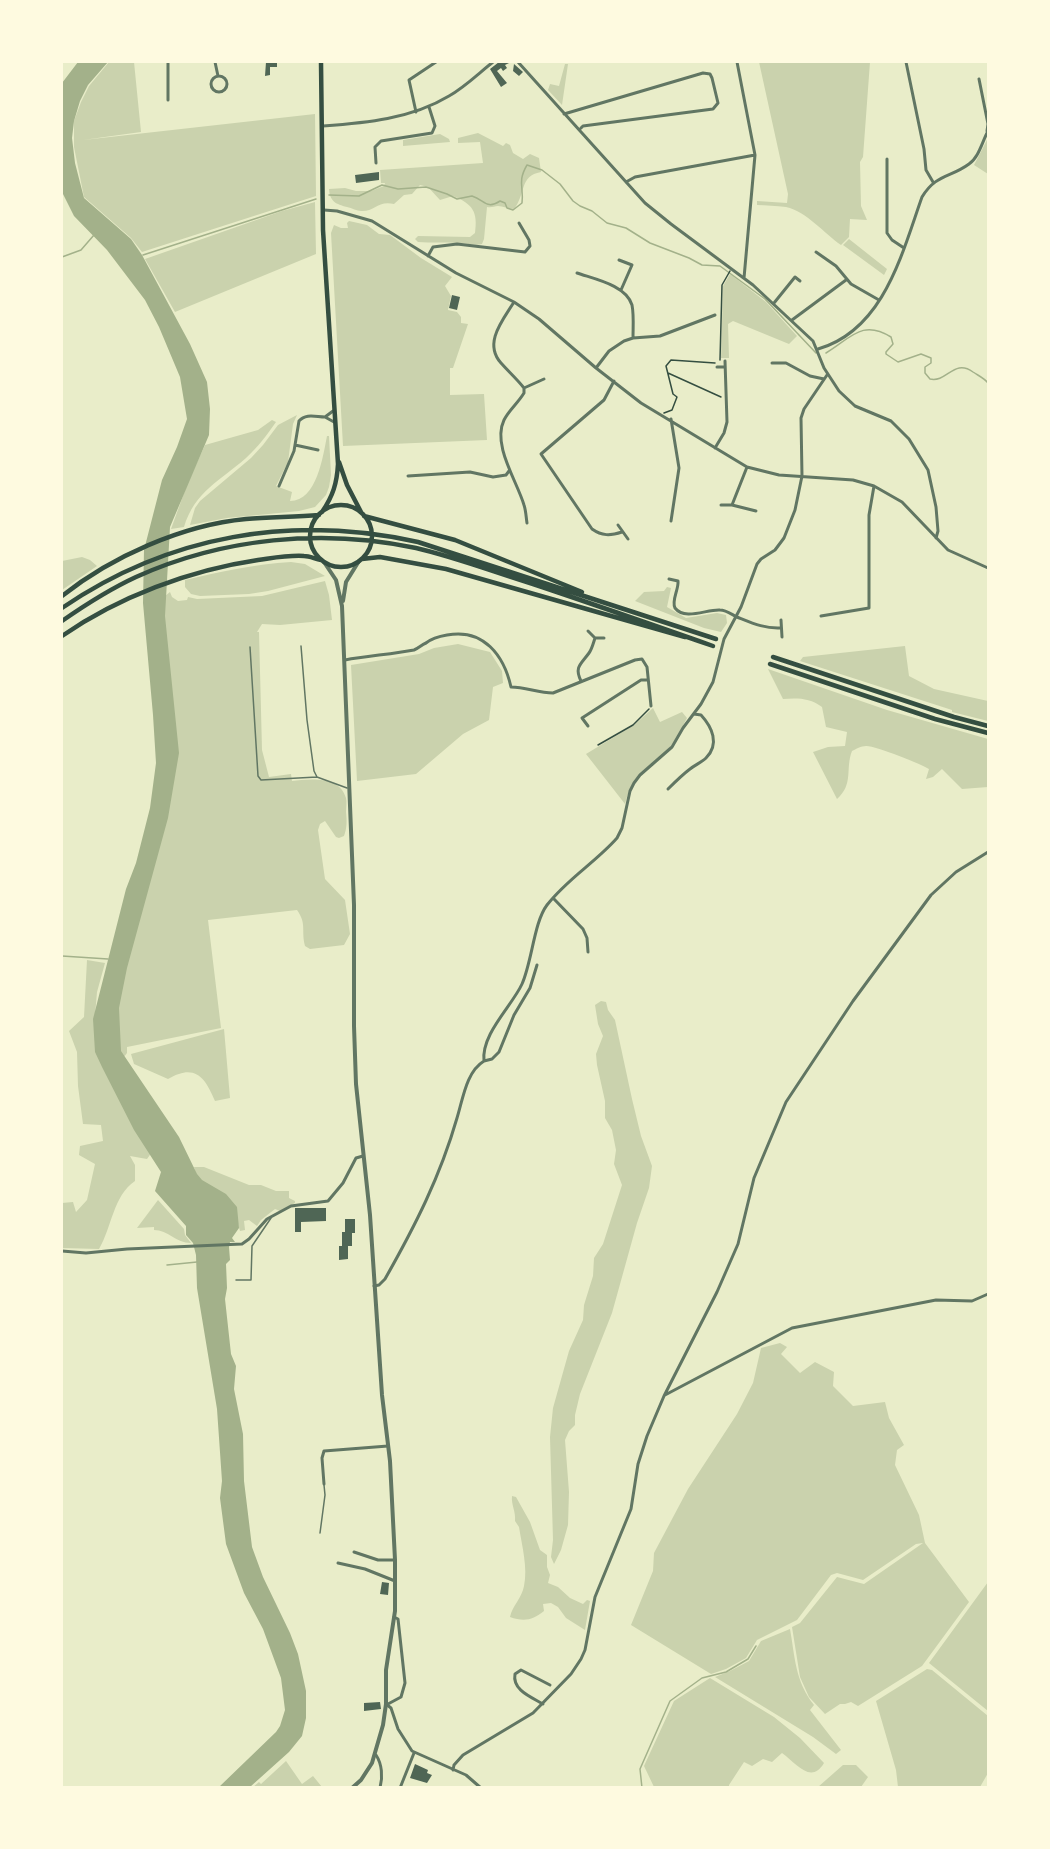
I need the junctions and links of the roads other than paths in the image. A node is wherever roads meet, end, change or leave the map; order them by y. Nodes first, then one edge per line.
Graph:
1 (168, 62) edge
2 (215, 62) edge
3 (321, 62) edge
4 (436, 62) edge
5 (493, 62) edge
6 (518, 62) edge
7 (737, 62) edge
8 (906, 62) edge
9 (218, 76) junction
10 (979, 79) dead end
11 (168, 100) dead end
12 (429, 107) junction
13 (416, 112) junction
14 (564, 114) junction
15 (322, 126) junction
16 (581, 129) junction
17 (988, 132) edge
18 (755, 155) junction
19 (887, 159) dead end
20 (376, 163) dead end
21 (625, 182) junction
22 (933, 182) junction
23 (322, 210) junction
24 (519, 223) dead end
25 (904, 248) junction
26 (816, 252) dead end
27 (428, 256) junction
28 (619, 260) dead end
29 (577, 273) dead end
30 (744, 278) junction
31 (846, 280) junction
32 (800, 281) dead end
33 (621, 290) junction
34 (879, 300) junction
35 (514, 302) junction
36 (774, 303) junction
37 (715, 315) dead end
38 (792, 321) junction
39 (633, 338) junction
40 (818, 349) junction
41 (772, 363) dead end
42 (717, 367) dead end
43 (596, 368) junction
44 (826, 377) junction
45 (544, 379) dead end
46 (614, 381) junction
47 (524, 388) junction
48 (333, 411) junction
49 (325, 417) junction
50 (671, 420) junction
51 (334, 422) junction
52 (295, 445) junction
53 (716, 448) junction
54 (318, 450) dead end
55 (337, 457) junction
56 (747, 467) junction
57 (509, 471) junction
58 (408, 476) dead end
59 (802, 476) junction
60 (279, 486) dead end
61 (874, 486) junction
62 (722, 504) dead end
63 (732, 505) junction
64 (756, 511) dead end
65 (321, 514) junction
66 (363, 515) junction
67 (671, 521) dead end
68 (527, 523) dead end
69 (618, 525) dead end
70 (622, 532) junction
71 (936, 538) junction
72 (628, 539) dead end
73 (361, 560) junction
74 (323, 561) junction
75 (988, 568) edge
76 (669, 579) dead end
77 (62, 596) edge
78 (608, 603) junction
79 (342, 606) junction
80 (62, 608) edge
81 (736, 616) junction
82 (821, 616) dead end
83 (781, 620) dead end
84 (62, 621) edge
85 (781, 628) junction
86 (588, 630) dead end
87 (62, 636) edge
88 (782, 637) dead end
89 (595, 638) junction
90 (604, 638) dead end
91 (693, 639) junction
92 (716, 639) dead end
93 (301, 646) dead end
94 (713, 646) dead end
95 (250, 647) dead end
96 (773, 657) dead end
97 (345, 660) junction
98 (770, 664) dead end
99 (648, 680) junction
100 (580, 681) junction
101 (651, 706) road end
102 (694, 714) junction
103 (588, 726) dead end
104 (988, 726) edge
105 (988, 734) edge
106 (317, 777) junction
107 (348, 789) junction
108 (668, 789) dead end
109 (988, 852) edge
110 (554, 899) junction
111 (588, 952) dead end
112 (537, 965) dead end
113 (484, 1061) junction
114 (363, 1156) junction
115 (274, 1215) junction
116 (62, 1251) edge
117 (236, 1280) dead end
118 (374, 1286) junction
119 (988, 1294) edge
120 (664, 1396) junction
121 (388, 1446) junction
122 (324, 1484) joint
123 (320, 1533) dead end
124 (354, 1552) dead end
125 (395, 1560) junction
126 (339, 1563) dead end
127 (395, 1581) junction
128 (394, 1617) junction
129 (550, 1686) dead end
130 (387, 1704) junction
131 (543, 1704) junction
132 (413, 1752) junction
133 (376, 1755) junction
134 (453, 1770) junction
135 (352, 1788) edge
136 (380, 1788) edge
137 (400, 1788) edge
138 (481, 1788) edge

1 - 11 street
2 - 9 street
3 - 15 highway
4 - 13 street
5 - 12 street
6 - 14 street
7 - 18 street
8 - 22 street
9 - 9 street
10 - 17 street
12 - 13 street
12 - 20 street
13 - 15 street
14 - 16 street
14 - 16 street
15 - 23 highway
16 - 21 street
17 - 22 street
18 - 21 street
18 - 30 street
19 - 25 street
21 - 30 street
22 - 25 street
23 - 27 street
23 - 48 highway
24 - 27 street
25 - 34 street
26 - 31 street
27 - 35 street
28 - 33 street
29 - 33 street
30 - 36 street
31 - 34 street
31 - 38 street
32 - 36 street
33 - 39 street
34 - 40 street
35 - 43 street
35 - 47 street
36 - 38 street
37 - 39 street
38 - 40 street
39 - 43 street
40 - 44 street
41 - 44 street
42 - 53 street
43 - 46 street
44 - 59 street
44 - 71 street
45 - 47 street
46 - 50 street
46 - 70 street
47 - 57 street
48 - 49 street
48 - 51 highway
49 - 51 street
49 - 52 street
50 - 53 street
50 - 67 street
51 - 55 highway
52 - 54 street
52 - 60 street
53 - 56 street
55 - 65 highway
55 - 66 highway
56 - 59 street
56 - 63 street
57 - 58 street
57 - 68 street
59 - 61 street
59 - 81 street
61 - 71 street
61 - 82 street
62 - 63 street
63 - 64 street
65 - 66 highway
65 - 74 highway
65 - 77 highway
66 - 73 highway
66 - 78 highway
69 - 70 street
70 - 72 street
71 - 75 street
73 - 74 highway
73 - 79 street
73 - 91 highway
74 - 79 street
74 - 87 highway
76 - 81 street
78 - 80 highway
78 - 92 highway
79 - 97 street
81 - 85 street
81 - 102 street
83 - 85 street
84 - 91 highway
85 - 88 street
86 - 89 street
89 - 90 street
89 - 100 street
91 - 94 highway
93 - 106 lane
95 - 106 lane
96 - 104 highway
97 - 100 street
97 - 107 street
98 - 105 highway
99 - 100 street
99 - 101 street
99 - 103 street
102 - 108 street
102 - 110 street
106 - 107 lane
107 - 114 street
109 - 120 street
110 - 111 street
110 - 113 street
112 - 113 street
113 - 118 street
114 - 115 street
114 - 118 street
115 - 116 street
115 - 117 lane
118 - 121 street
119 - 120 street
120 - 131 street
121 - 122 street
121 - 125 street
122 - 123 lane
124 - 125 street
125 - 127 street
126 - 127 street
127 - 128 street
128 - 130 street
128 - 130 street
129 - 131 street
130 - 132 street
130 - 133 street
131 - 134 street
132 - 134 street
132 - 137 street
133 - 135 street
133 - 136 street
134 - 138 street

